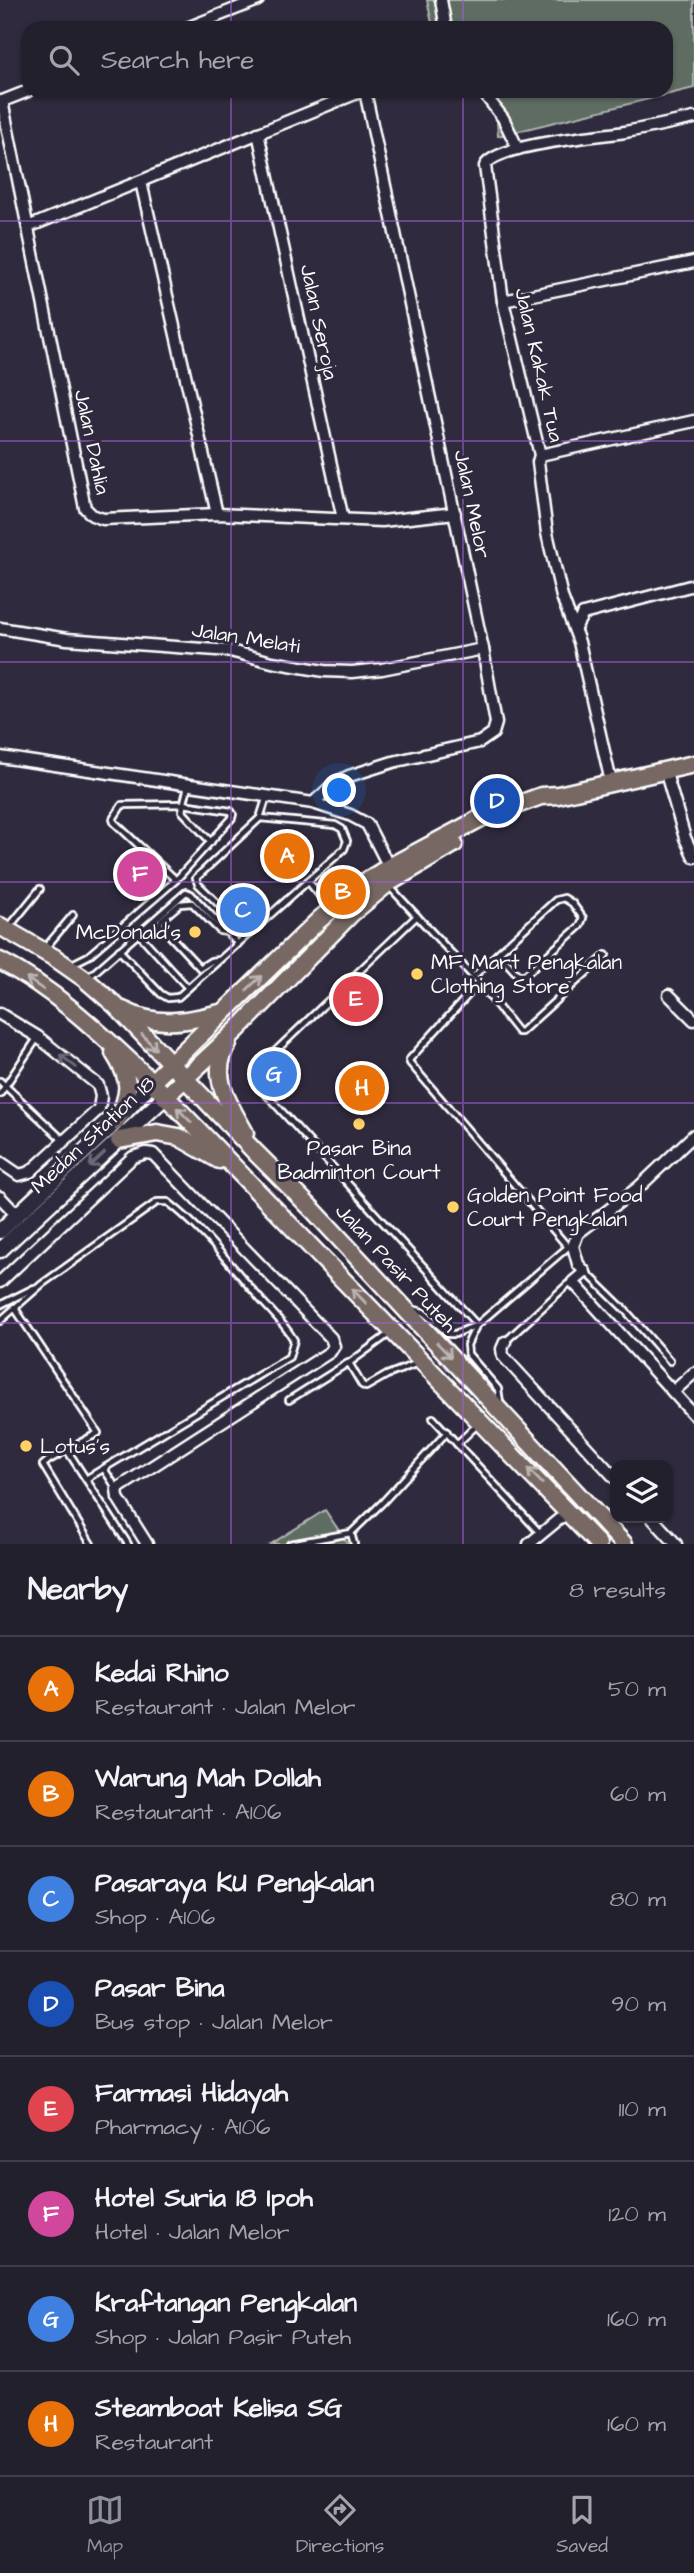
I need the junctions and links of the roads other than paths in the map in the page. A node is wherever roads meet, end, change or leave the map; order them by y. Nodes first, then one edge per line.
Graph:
1 (258, 0) edge
2 (441, 0) edge
3 (205, 21) edge
4 (445, 21) edge
5 (21, 94) edge
6 (346, 98) edge
7 (365, 98) edge
8 (487, 98) edge
9 (1, 101) edge
10 (694, 118) edge
11 (258, 133) junction
12 (518, 149) junction
13 (141, 182) junction
14 (27, 226) junction
15 (694, 262) edge
16 (503, 302) junction
17 (694, 421) edge
18 (540, 455) junction
19 (455, 513) junction
20 (217, 514) junction
21 (343, 519) junction
22 (694, 585) edge
23 (0, 628) edge
24 (575, 628) junction
25 (484, 649) junction
26 (0, 757) edge
27 (694, 764) edge
28 (665, 770) junction
29 (611, 782) junction
30 (188, 785) junction
31 (558, 795) junction
32 (267, 796) junction
33 (313, 803) junction
34 (183, 804) junction
35 (260, 818) junction
36 (211, 842) junction
37 (694, 857) edge
38 (389, 867) junction
39 (176, 880) junction
40 (308, 881) junction
41 (387, 884) junction
42 (40, 889) dead end
43 (342, 907) junction
44 (73, 915) dead end
45 (417, 916) junction
46 (4, 928) edge
47 (227, 932) junction
48 (138, 933) junction
49 (248, 934) junction
50 (238, 944) junction
51 (43, 950) junction
52 (119, 950) junction
53 (498, 953) junction
54 (606, 955) dead end
55 (220, 960) junction
56 (2, 962) edge
57 (66, 967) junction
58 (473, 976) junction
59 (85, 979) junction
60 (479, 983) junction
61 (188, 988) junction
62 (669, 995) dead end
63 (115, 1006) junction
64 (223, 1013) junction
65 (0, 1014) edge
66 (694, 1020) edge
67 (237, 1030) junction
68 (102, 1034) junction
69 (38, 1038) junction
70 (170, 1064) junction
71 (185, 1079) junction
72 (0, 1081) edge
73 (152, 1082) junction
74 (6, 1085) junction
75 (0, 1094) edge
76 (165, 1097) junction
77 (116, 1122) junction
78 (694, 1135) edge
79 (119, 1140) junction
80 (64, 1141) junction
81 (256, 1153) junction
82 (0, 1162) edge
83 (237, 1170) junction
84 (0, 1197) edge
85 (17, 1215) junction
86 (0, 1231) edge
87 (0, 1250) edge
88 (585, 1272) junction
89 (0, 1282) edge
90 (573, 1282) junction
91 (42, 1284) junction
92 (0, 1305) edge
93 (14, 1307) junction
94 (403, 1307) junction
95 (0, 1321) edge
96 (477, 1325) junction
97 (393, 1331) junction
98 (505, 1342) joint
99 (422, 1362) junction
100 (670, 1362) dead end
101 (349, 1363) junction
102 (694, 1373) edge
103 (673, 1392) junction
104 (289, 1400) dead end
105 (501, 1411) junction
106 (694, 1415) edge
107 (433, 1418) dead end
108 (481, 1421) junction
109 (447, 1432) junction
110 (457, 1444) junction
111 (67, 1450) junction
112 (104, 1469) junction
113 (610, 1473) edge
114 (86, 1479) junction
115 (117, 1489) junction
116 (569, 1511) junction
117 (657, 1523) edge
118 (351, 1533) junction
119 (540, 1533) junction
120 (91, 1544) edge
121 (128, 1544) edge
122 (147, 1544) edge
123 (290, 1544) edge
124 (354, 1544) edge
125 (529, 1544) edge
126 (598, 1544) edge
127 (624, 1544) edge
128 (676, 1544) edge

1 - 3 street
2 - 4 street
5 - 9 street
6 - 11 street
7 - 19 street, Jalan Melor
8 - 12 street
9 - 14 street, Jalan Dahlia
10 - 12 street, Jalan Kakak Tua
11 - 13 street
11 - 21 street, Jalan Seroja
12 - 16 street, Jalan Kakak Tua
13 - 14 street
13 - 20 street
14 - 20 street, Jalan Dahlia
15 - 16 street
16 - 18 street, Jalan Kakak Tua
17 - 18 street
18 - 24 street, Jalan Kakak Tua
19 - 21 street, Jalan Dahlia
19 - 25 street, Jalan Melor
20 - 21 street, Jalan Dahlia
22 - 24 street
23 - 25 street, Jalan Melati
24 - 29 street, Jalan Kakak Tua
25 - 33 street, Jalan Melor
26 - 30 street
27 - 28 main road
28 - 29 main road
28 - 37 street
29 - 31 main road
30 - 32 street
30 - 34 lane
31 - 38 main road
31 - 41 main road
32 - 33 street
32 - 35 lane
33 - 38 street
34 - 36 lane
34 - 36 lane
34 - 39 lane
35 - 40 lane
35 - 49 lane
36 - 39 lane
38 - 43 main road
39 - 57 lane
40 - 43 lane
40 - 49 lane
41 - 43 main road
41 - 45 lane
42 - 46 lane
64 -> 43 main road, Medan Station 18
43 - 67 main road
44 - 51 lane
45 - 58 lane
45 - 96 lane
46 - 51 main road, Jalan Pasir Puteh
47 - 48 lane
47 - 50 lane
47 - 55 lane
48 - 52 lane
48 - 61 lane
49 - 50 lane
50 - 55 lane
51 - 57 main road, Jalan Pasir Puteh
52 - 59 lane
52 - 61 lane
53 - 53 lane
53 - 58 lane
54 - 60 lane
55 - 61 lane
68 -> 56 main road
57 - 59 main road, Jalan Pasir Puteh
58 - 60 lane
59 - 63 main road, Jalan Pasir Puteh
60 - 96 lane
62 - 66 street
63 - 64 main road
63 -> 70 main road, Jalan Pasir Puteh
64 - 70 main road, Medan Station 18
65 - 69 street
67 - 71 main road, Medan Station 18
67 - 81 main road
68 - 73 main road
68 - 77 main road
69 - 74 lane
80 -> 69 street
70 - 71 main road, Jalan Pasir Puteh
70 - 73 main road, Medan Station 18
71 - 76 main road, Medan Station 18
71 - 81 main road, Jalan Pasir Puteh
72 - 74 lane
73 - 76 main road
73 - 77 street, Medan Station 18
74 - 75 lane
74 - 80 lane
76 - 79 street, Medan Station 18
83 -> 76 main road
77 - 85 street, Medan Station 18
78 - 88 street
79 - 83 main road
79 -> 87 street, Medan Station 18
80 - 82 street
81 - 94 main road, Jalan Pasir Puteh
97 -> 83 main road
84 - 85 street
85 - 86 street, Medan Station 18
88 - 90 street
88 - 100 lane
89 - 115 street
90 - 98 lane
90 - 103 street
91 - 92 lane
91 - 93 lane
91 - 112 lane
93 - 95 lane
93 - 111 lane
94 - 96 lane
94 -> 105 main road, Jalan Pasir Puteh
96 - 105 lane
97 - 99 main road
97 - 101 lane
98 - 113 street
99 - 101 lane
99 - 108 main road
101 - 104 lane
102 - 103 street
103 - 106 street
105 - 127 main road, Jalan Pasir Puteh
107 - 109 lane
108 - 110 lane
116 -> 108 main road
109 - 110 lane
109 - 118 lane
110 - 119 lane
111 - 114 lane
111 - 120 lane
112 - 114 lane
112 - 115 lane
114 - 121 lane
115 - 122 street
116 - 119 street
116 - 126 main road
117 - 128 street
118 - 123 lane
118 - 124 lane
119 - 125 street

